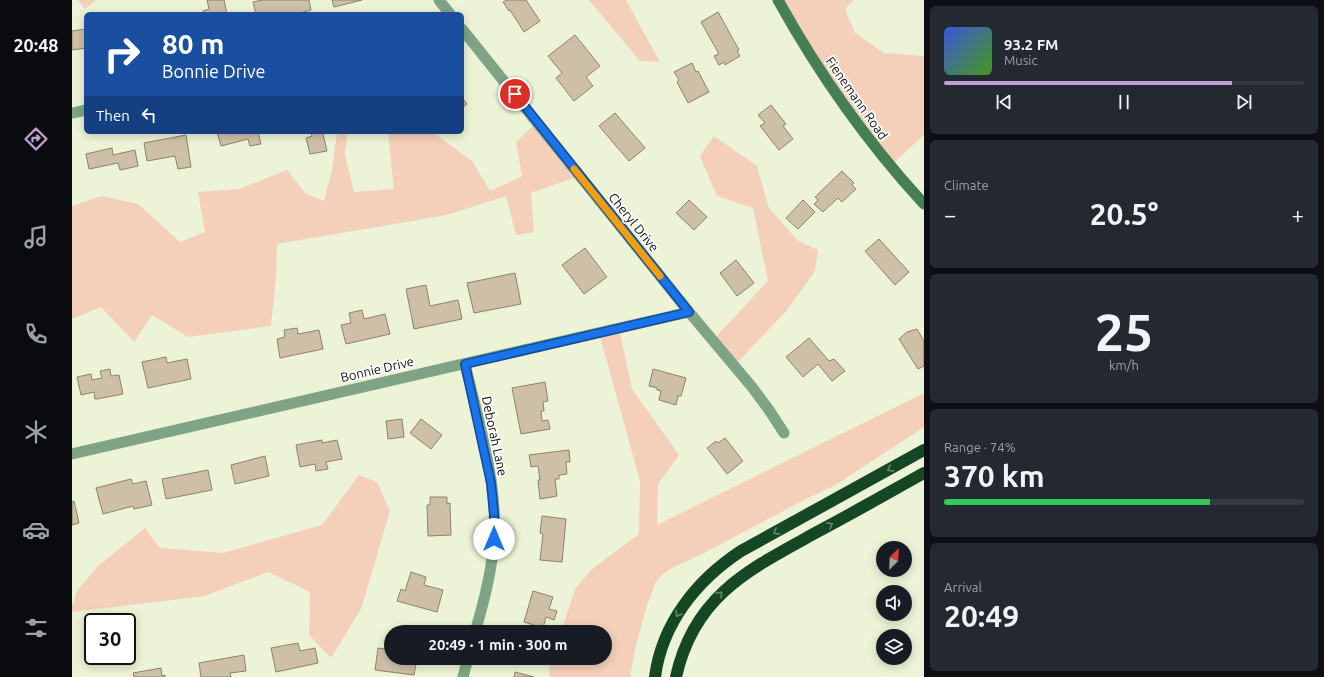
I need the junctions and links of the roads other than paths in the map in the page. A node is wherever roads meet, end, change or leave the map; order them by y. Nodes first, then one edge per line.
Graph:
1 (439, 0) edge
2 (778, 0) edge
3 (448, 12) edge
4 (464, 31) edge
5 (84, 110) edge
6 (72, 113) edge
7 (924, 204) edge
8 (689, 312) junction
9 (465, 364) junction
10 (784, 433) dead end
11 (924, 450) edge
12 (72, 454) edge
13 (924, 473) edge
14 (478, 625) edge
15 (466, 665) edge
16 (463, 677) edge
17 (655, 677) edge
18 (676, 677) edge

1 - 3 street
2 - 7 main road, Fienemann Road
4 - 8 street, Cheryl Drive
5 - 6 street
8 - 9 street, Bonnie Drive
8 - 10 street, Cheryl Drive
9 - 12 street, Bonnie Drive
9 - 14 street, Deborah Lane
11 -> 17 highway
18 -> 13 highway
15 - 16 street

